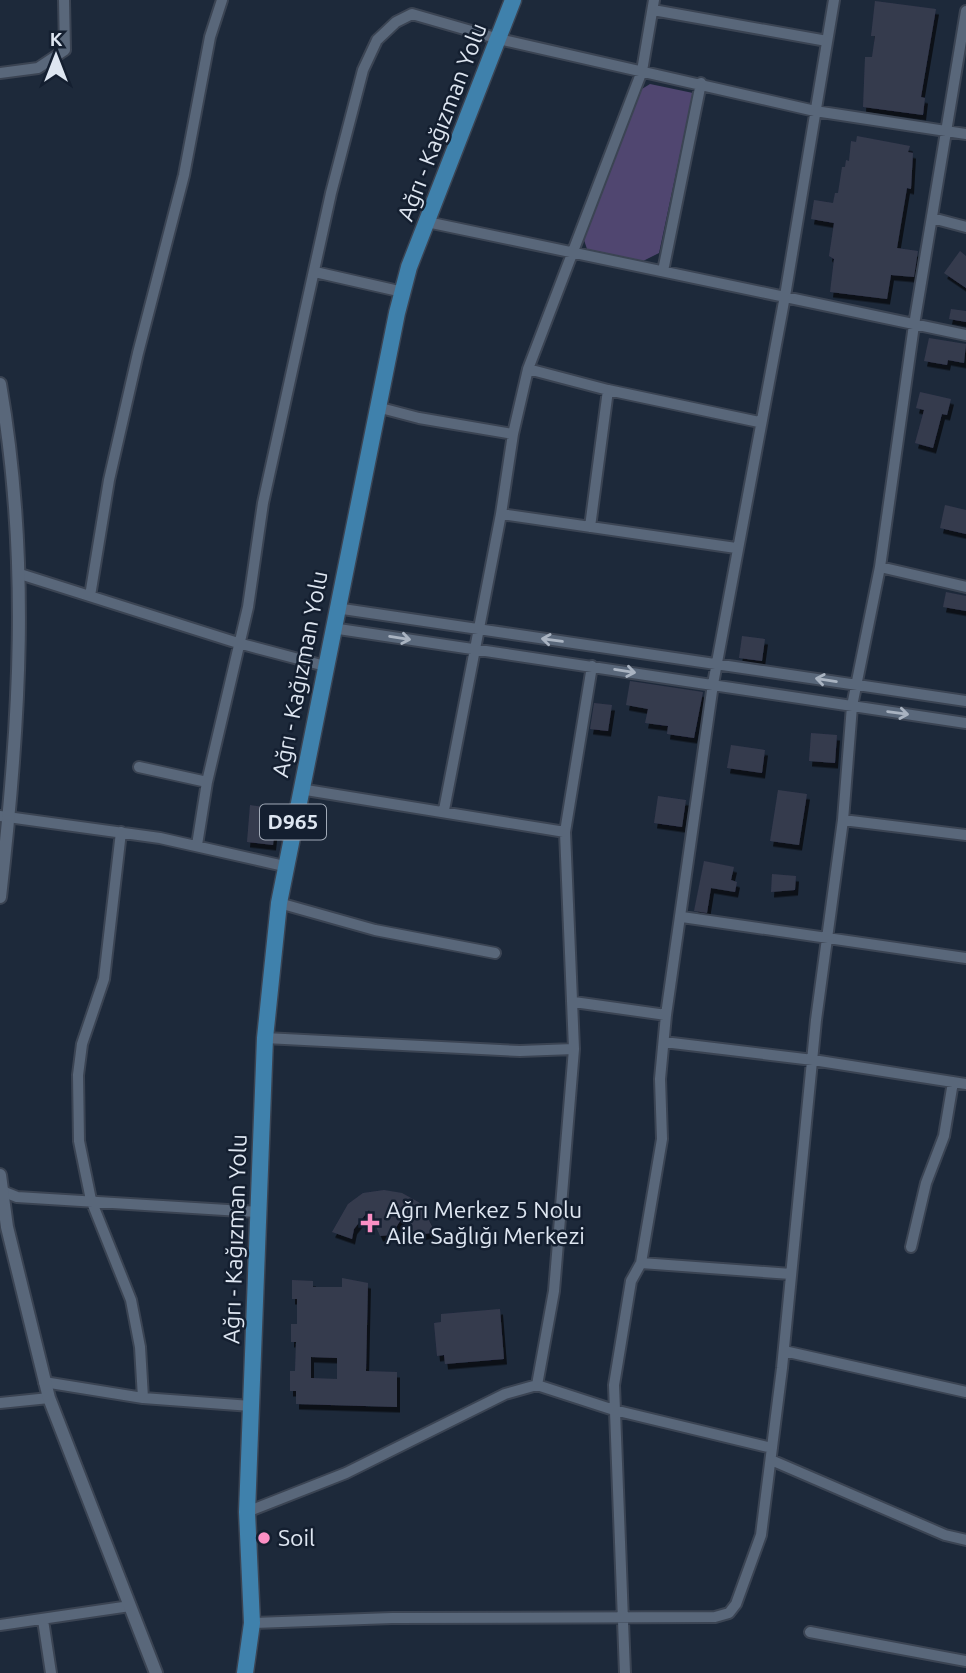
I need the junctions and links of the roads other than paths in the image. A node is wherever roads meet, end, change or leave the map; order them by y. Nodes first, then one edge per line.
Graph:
1 (64, 0) edge
2 (222, 0) edge
3 (513, 0) edge
4 (834, 0) edge
5 (654, 5) edge
6 (966, 11) edge
7 (499, 38) junction
8 (827, 41) junction
9 (642, 71) junction
10 (0, 74) edge
11 (701, 83) junction
12 (815, 111) junction
13 (944, 133) junction
14 (966, 134) edge
15 (932, 218) junction
16 (427, 222) junction
17 (966, 227) edge
18 (571, 252) junction
19 (663, 271) junction
20 (315, 272) junction
21 (403, 292) junction
22 (785, 296) junction
23 (915, 325) junction
24 (966, 335) edge
25 (528, 369) junction
26 (0, 384) edge
27 (608, 390) junction
28 (377, 407) junction
29 (759, 422) junction
30 (513, 434) junction
31 (501, 514) junction
32 (590, 527) junction
33 (736, 548) junction
34 (880, 567) junction
35 (20, 574) junction
36 (966, 587) edge
37 (90, 596) junction
38 (336, 608) junction
39 (332, 628) junction
40 (478, 629) junction
41 (238, 643) junction
42 (474, 649) junction
43 (717, 664) junction
44 (325, 666) junction
45 (592, 666) junction
46 (713, 684) junction
47 (855, 685) junction
48 (966, 701) edge
49 (852, 706) junction
50 (966, 723) edge
51 (139, 767) dead end
52 (207, 782) junction
53 (300, 789) junction
54 (444, 810) junction
55 (5, 816) edge
56 (843, 820) junction
57 (121, 832) junction
58 (565, 832) junction
59 (966, 835) edge
60 (197, 845) junction
61 (284, 866) junction
62 (0, 897) edge
63 (279, 904) junction
64 (682, 917) junction
65 (829, 938) junction
66 (495, 953) dead end
67 (966, 958) edge
68 (574, 1002) junction
69 (666, 1014) junction
70 (265, 1038) junction
71 (664, 1042) junction
72 (575, 1049) junction
73 (813, 1060) junction
74 (953, 1082) junction
75 (966, 1084) edge
76 (0, 1175) edge
77 (2, 1191) junction
78 (91, 1200) junction
79 (258, 1212) junction
80 (4, 1228) edge
81 (911, 1247) dead end
82 (640, 1263) junction
83 (791, 1274) junction
84 (784, 1352) junction
85 (44, 1382) junction
86 (537, 1385) junction
87 (966, 1392) edge
88 (49, 1398) junction
89 (143, 1398) junction
90 (0, 1403) edge
91 (251, 1406) junction
92 (614, 1410) junction
93 (772, 1448) junction
94 (771, 1460) junction
95 (247, 1512) junction
96 (966, 1540) edge
97 (130, 1606) junction
98 (622, 1618) junction
99 (43, 1620) junction
100 (251, 1623) junction
101 (0, 1625) edge
102 (810, 1632) dead end
103 (966, 1661) edge
104 (51, 1673) edge
105 (156, 1673) edge
106 (245, 1673) edge
107 (625, 1673) edge

1 - 10 street
2 - 37 street
3 - 7 main road, Ağrı - Kağızman Yolu / D965
4 - 8 street
5 - 8 street
5 - 9 street
6 - 13 street
7 - 9 street
7 - 16 main road, Ağrı - Kağızman Yolu / D965
7 - 20 street
8 - 12 street
9 - 11 street
9 - 18 street
11 - 12 street
11 - 19 street
12 - 13 street
12 - 22 street
13 - 14 street
13 - 15 street
15 - 17 street
15 - 23 street
16 - 18 street
16 - 21 main road, Ağrı - Kağızman Yolu / D965
18 - 19 street
18 - 25 street
19 - 22 street
20 - 21 street
20 - 41 street
21 - 28 main road, Ağrı - Kağızman Yolu / D965
22 - 23 street
22 - 29 street
23 - 24 street
23 - 34 street
25 - 27 street
25 - 30 street
26 - 35 street
27 - 29 street
27 - 32 street
28 - 30 street
28 - 38 main road, Ağrı - Kağızman Yolu / D965
29 - 33 street
30 - 31 street
31 - 32 street
31 - 40 street
32 - 33 street
33 - 43 street
34 - 36 street
34 - 47 street
35 - 37 street
35 - 55 street
37 - 41 street
38 - 39 main road, Ağrı - Kağızman Yolu / D965
38 - 40 street
39 -> 42 street
39 - 44 main road, Ağrı - Kağızman Yolu / D965
40 - 42 street
43 -> 40 street
41 - 44 street
41 - 52 street
42 - 45 street
42 - 54 street
43 - 46 street
47 -> 43 street
44 - 53 main road, Ağrı - Kağızman Yolu / D965
45 -> 46 street
45 - 58 street
46 - 49 street
46 - 64 street
47 - 48 street
47 - 49 street
49 -> 50 street
49 - 56 street
51 - 52 street
52 - 60 street
53 - 54 street
53 - 61 main road, Ağrı - Kağızman Yolu / D965
54 - 58 street
55 - 57 street
55 - 62 street
56 - 59 street
56 - 65 street
57 - 60 street
57 - 78 street
58 - 68 street
60 - 61 street
61 - 63 main road, Ağrı - Kağızman Yolu / D965
63 - 66 street
63 - 70 main road, Ağrı - Kağızman Yolu / D965
64 - 65 street
64 - 69 street
65 - 67 street
65 - 73 street
68 - 69 street
68 - 72 street
69 - 71 street
70 - 72 street
70 - 79 main road, Ağrı - Kağızman Yolu / D965
71 - 73 street
71 - 82 street
72 - 86 street
73 - 74 street
73 - 83 street
74 - 75 street
74 - 81 street
76 - 77 street
77 - 78 street
77 - 80 street
78 - 79 street
78 - 89 street
79 - 91 main road, Ağrı - Kağızman Yolu / D965
80 - 85 street
82 - 83 street
82 - 92 street
83 - 84 street
84 - 87 street
84 - 93 street
85 - 88 street
85 - 89 street
86 - 92 street
86 - 95 street
88 - 90 street
88 - 97 street
89 - 91 street
91 - 95 main road, Ağrı - Kağızman Yolu / D965
92 - 93 street
92 - 98 street
93 - 94 street
94 - 96 street
94 - 98 street
95 - 100 main road, Ağrı - Kağızman Yolu / D965
97 - 99 street
97 - 105 street
98 - 100 street
98 - 107 street
99 - 101 street
99 - 104 street
100 - 106 main road, Ağrı - Kağızman Yolu / D965
102 - 103 street

